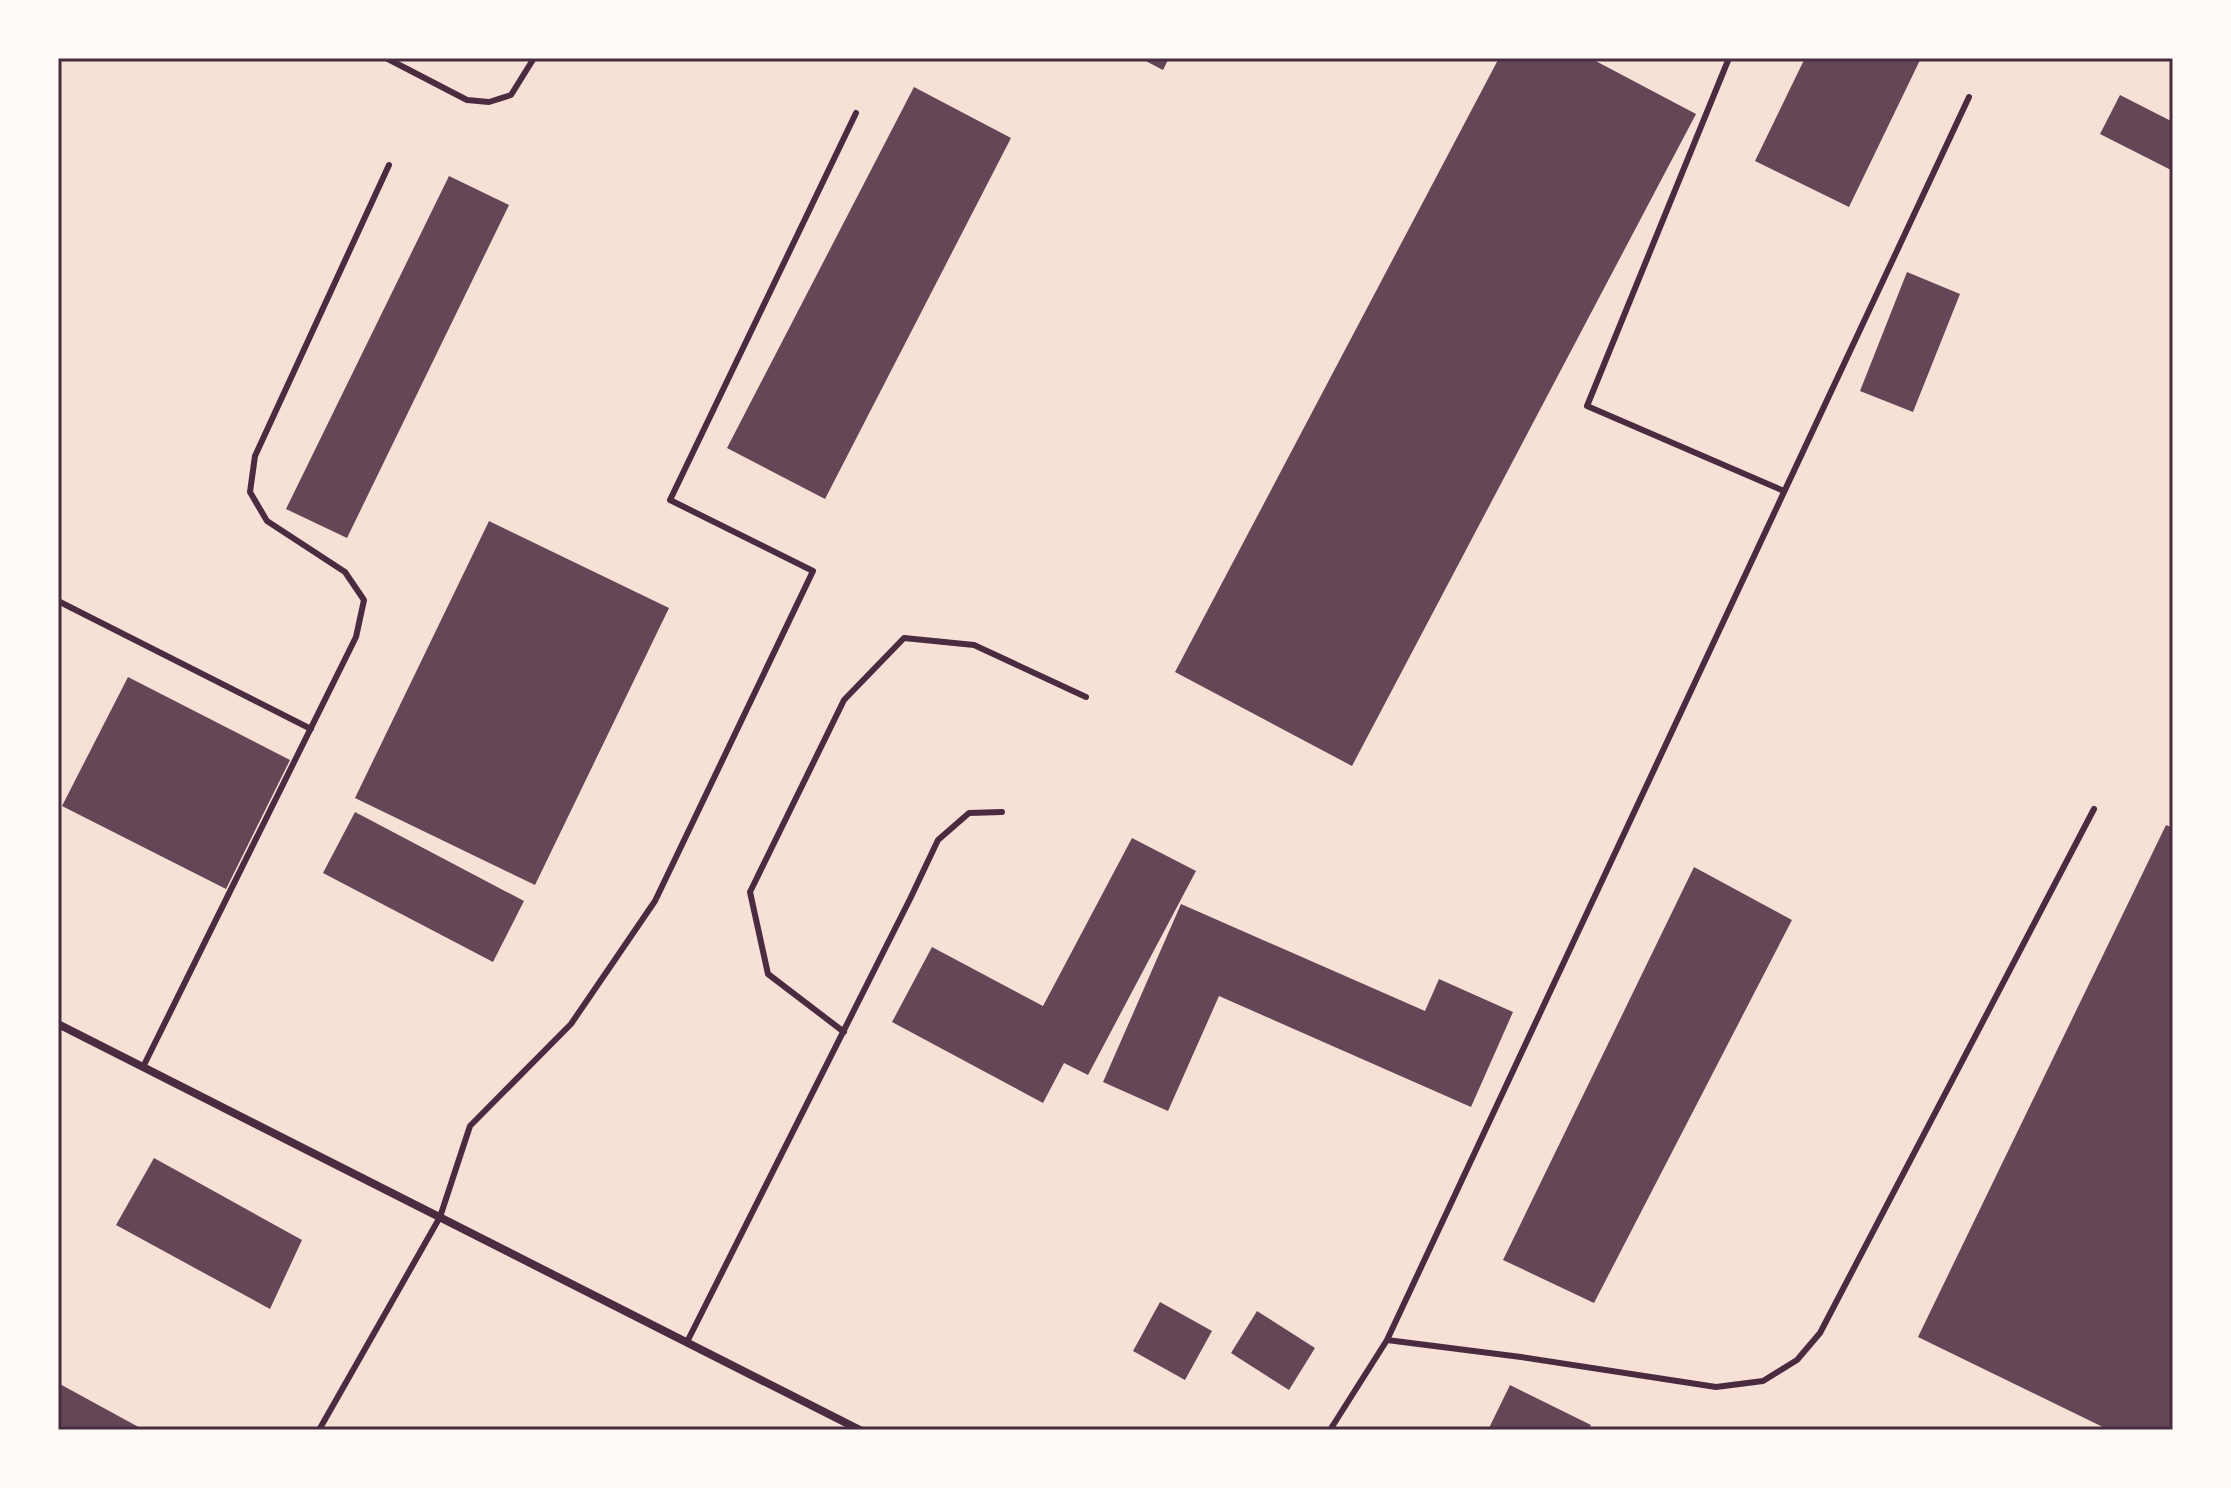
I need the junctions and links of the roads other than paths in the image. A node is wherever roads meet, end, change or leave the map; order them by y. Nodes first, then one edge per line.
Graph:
1 (386, 58) edge
2 (534, 58) edge
3 (1729, 58) edge
4 (1969, 97) dead end
5 (856, 113) dead end
6 (389, 165) dead end
7 (1784, 491) junction
8 (58, 601) edge
9 (1086, 697) dead end
10 (311, 729) junction
11 (2094, 809) dead end
12 (1002, 812) dead end
13 (58, 1024) edge
14 (844, 1032) junction
15 (143, 1067) junction
16 (440, 1217) junction
17 (1387, 1340) junction
18 (687, 1342) junction
19 (319, 1430) edge
20 (860, 1430) edge
21 (1330, 1430) edge

1 - 2 lane
3 - 7 lane
4 - 7 lane
5 - 16 lane
6 - 10 lane
7 - 17 lane
8 - 10 lane
9 - 14 lane
10 - 15 lane
11 - 17 lane
12 - 14 lane
13 - 15 street
14 - 18 lane
15 - 16 street
16 - 18 street
16 - 19 lane
17 - 21 lane
18 - 20 street

